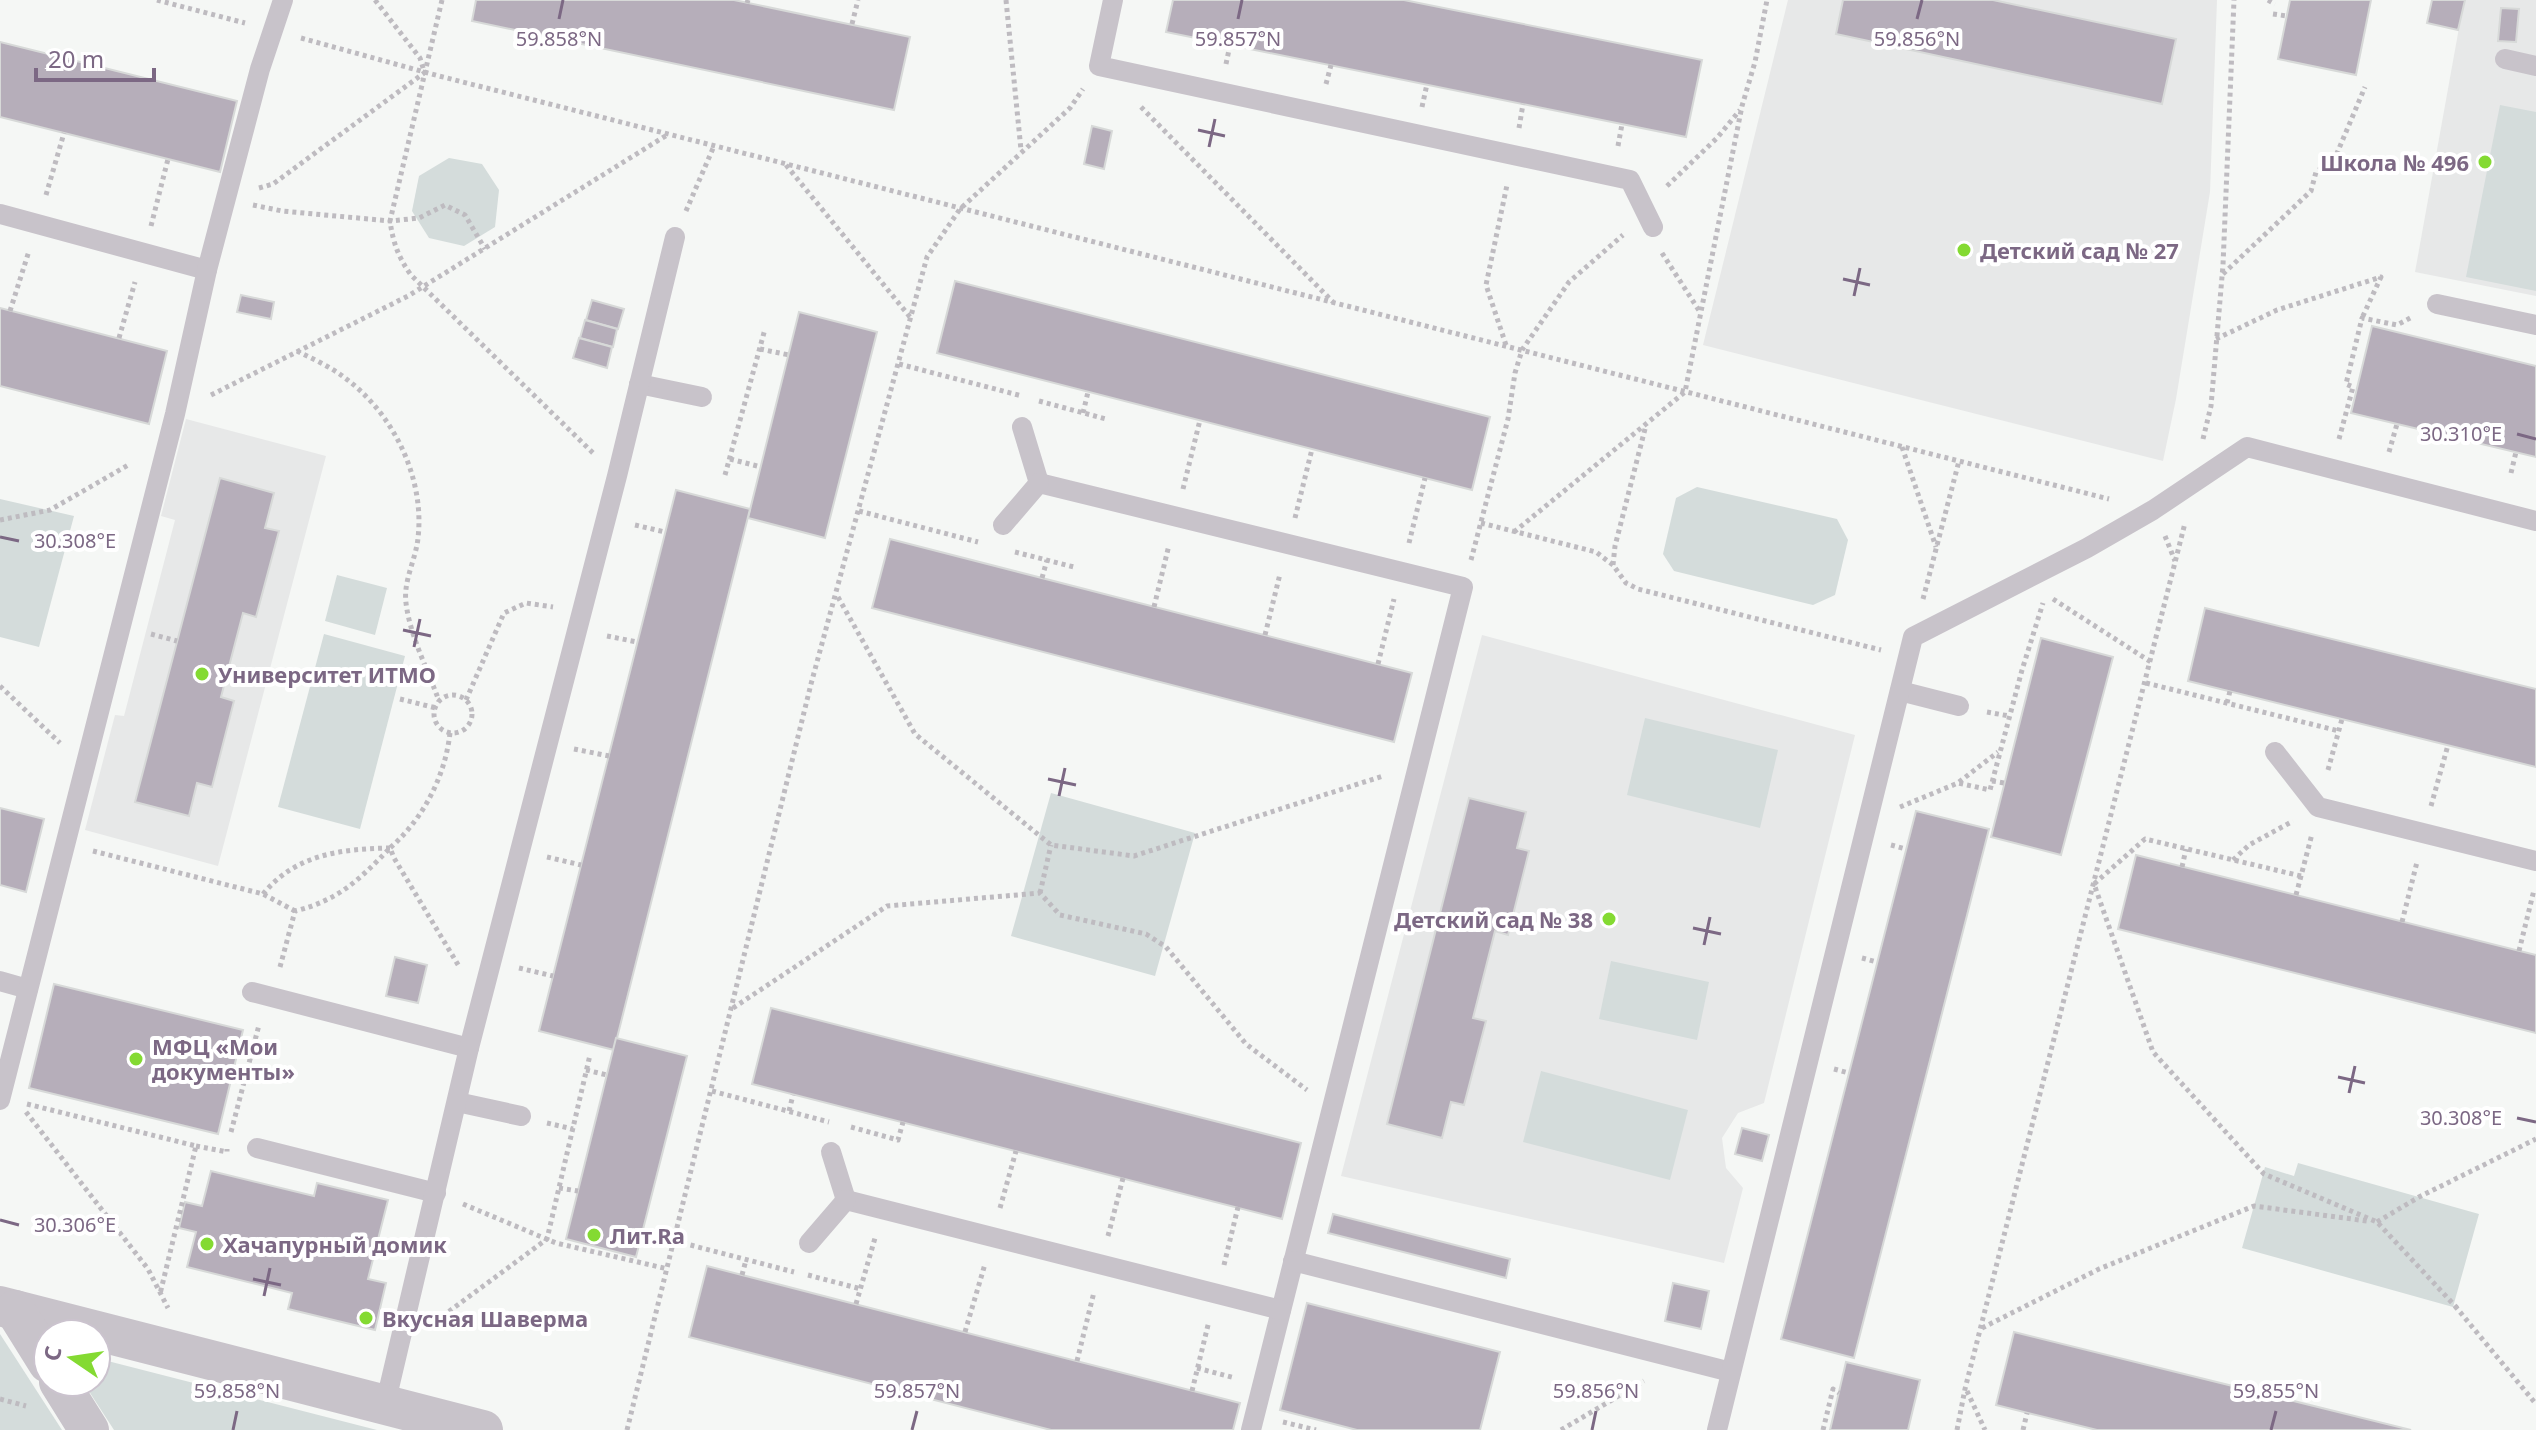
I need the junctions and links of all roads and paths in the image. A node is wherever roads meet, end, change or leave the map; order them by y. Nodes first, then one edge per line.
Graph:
1 (283, 0) edge
2 (375, 0) edge
3 (442, 0) edge
4 (858, 0) edge
5 (1006, 0) edge
6 (1113, 0) edge
7 (1767, 0) edge
8 (2234, 0) edge
9 (2268, 0) edge
10 (2275, 4) dead end
11 (2273, 14) dead end
12 (2287, 16) dead end
13 (852, 24) dead end
14 (2505, 59) dead end
15 (1099, 66) junction
16 (2536, 66) edge
17 (425, 72) junction
18 (2365, 87) dead end
19 (1742, 106) junction
20 (64, 133) dead end
21 (668, 134) junction
22 (714, 146) junction
23 (1021, 151) junction
24 (1513, 154) junction
25 (168, 159) dead end
26 (785, 164) junction
27 (286, 174) dead end
28 (226, 199) junction
29 (960, 209) junction
30 (0, 214) edge
31 (1649, 218) junction
32 (390, 221) junction
33 (37, 224) junction
34 (675, 237) joint
35 (485, 249) junction
36 (144, 253) junction
37 (207, 270) junction
38 (2222, 275) junction
39 (423, 287) junction
40 (1333, 303) junction
41 (2437, 304) joint
42 (10, 311) dead end
43 (1700, 313) junction
44 (910, 317) junction
45 (2362, 318) junction
46 (2536, 325) edge
47 (765, 329) dead end
48 (119, 338) dead end
49 (2216, 339) junction
50 (1506, 346) junction
51 (760, 349) junction
52 (1522, 350) junction
53 (297, 351) junction
54 (789, 355) dead end
55 (899, 364) junction
56 (639, 384) junction
57 (1088, 392) dead end
58 (1685, 392) junction
59 (702, 397) dead end
60 (1083, 413) junction
61 (175, 414) junction
62 (1106, 419) dead end
63 (1646, 424) junction
64 (2397, 424) dead end
65 (1022, 427) dead end
66 (2339, 439) dead end
67 (167, 443) junction
68 (1902, 446) junction
69 (2389, 452) dead end
70 (2516, 452) dead end
71 (730, 459) junction
72 (1959, 461) junction
73 (761, 467) dead end
74 (2511, 473) dead end
75 (725, 475) dead end
76 (617, 476) junction
77 (2195, 480) junction
78 (1039, 483) junction
79 (2153, 510) junction
80 (859, 511) junction
81 (0, 520) edge
82 (2536, 521) edge
83 (1481, 523) junction
84 (1003, 525) dead end
85 (1514, 532) junction
86 (981, 543) dead end
87 (1936, 549) junction
88 (1007, 550) dead end
89 (1047, 560) junction
90 (1613, 565) junction
91 (1074, 567) dead end
92 (1042, 578) dead end
93 (1463, 587) junction
94 (837, 596) junction
95 (581, 612) junction
96 (1911, 647) junction
97 (2151, 662) junction
98 (2022, 670) junction
99 (2032, 673) dead end
100 (2146, 683) junction
101 (0, 686) edge
102 (1900, 691) junction
103 (2230, 691) dead end
104 (400, 699) dead end
105 (466, 700) junction
106 (2227, 703) junction
107 (437, 705) junction
108 (1959, 706) dead end
109 (2342, 719) dead end
110 (2339, 731) junction
111 (450, 733) junction
112 (2448, 745) dead end
113 (2000, 750) junction
114 (2275, 752) dead end
115 (1419, 764) junction
116 (85, 766) junction
117 (1992, 781) junction
118 (1958, 783) junction
119 (2004, 783) dead end
120 (2318, 807) junction
121 (1890, 811) dead end
122 (2424, 833) junction
123 (65, 844) junction
124 (1051, 845) junction
125 (390, 848) junction
126 (2186, 849) junction
127 (2233, 860) junction
128 (2536, 861) edge
129 (2182, 867) dead end
130 (2301, 876) junction
131 (2536, 881) edge
132 (2094, 884) junction
133 (1040, 893) junction
134 (263, 894) junction
135 (2296, 895) dead end
136 (295, 911) dead end
137 (2402, 922) dead end
138 (2519, 951) dead end
139 (0, 981) edge
140 (28, 989) junction
141 (252, 992) dead end
142 (482, 997) junction
143 (732, 1008) junction
144 (469, 1048) junction
145 (590, 1055) dead end
146 (586, 1070) junction
147 (607, 1075) dead end
148 (712, 1091) junction
149 (793, 1095) dead end
150 (0, 1100) edge
151 (457, 1102) junction
152 (1332, 1108) junction
153 (789, 1111) junction
154 (521, 1116) dead end
155 (903, 1122) dead end
156 (834, 1123) dead end
157 (849, 1127) dead end
158 (2536, 1139) edge
159 (257, 1148) dead end
160 (831, 1152) dead end
161 (559, 1188) junction
162 (578, 1191) dead end
163 (436, 1193) junction
164 (846, 1200) junction
165 (883, 1210) junction
166 (2377, 1222) junction
167 (547, 1239) junction
168 (675, 1241) junction
169 (809, 1243) dead end
170 (746, 1260) junction
171 (1293, 1261) junction
172 (668, 1269) junction
173 (742, 1275) dead end
174 (861, 1289) junction
175 (160, 1294) junction
176 (856, 1304) dead end
177 (8, 1308) edge
178 (1281, 1310) junction
179 (170, 1312) dead end
180 (433, 1323) dead end
181 (1982, 1328) junction
182 (32, 1341) edge
183 (1670, 1356) junction
184 (1197, 1368) dead end
185 (1731, 1372) junction
186 (1262, 1385) junction
187 (1965, 1389) junction
188 (1839, 1393) dead end
189 (69, 1398) edge
190 (2536, 1404) edge
191 (385, 1405) junction
192 (2027, 1413) dead end
193 (1723, 1428) edge
194 (89, 1430) edge
195 (483, 1430) edge
196 (627, 1430) edge
197 (1251, 1430) edge
198 (1561, 1430) edge
199 (1823, 1430) edge
200 (1957, 1430) edge
201 (1985, 1430) edge
202 (2023, 1430) edge

1 - 28 lane
2 - 17 path
3 - 17 path
4 - 13 path
5 - 23 path
6 - 15 lane
7 - 19 path
8 - 38 path
9 - 10 path
11 - 12 path
14 - 16 lane
15 - 23 path
15 - 24 lane
15 - 40 path
17 - 21 path
17 - 27 path
17 - 32 path
18 - 38 path
19 - 31 path
19 - 43 path
20 - 33 path
21 - 22 path
21 - 35 path
22 - 26 path
22 - 34 path
23 - 29 path
24 - 31 lane
24 - 50 path
25 - 36 path
26 - 29 path
26 - 44 path
28 - 32 path
28 - 37 lane
29 - 40 path
29 - 44 path
30 - 33 lane
31 - 43 path
31 - 52 path
32 - 35 path
32 - 39 path
33 - 36 lane
33 - 42 path
34 - 56 lane
35 - 39 path
36 - 37 lane
36 - 48 path
37 - 61 lane
38 - 49 path
39 - 53 path
39 - 76 path
40 - 50 path
41 - 45 path
41 - 46 lane
43 - 58 path
44 - 55 path
45 - 49 path
45 - 66 path
47 - 51 path
49 - 77 path
50 - 52 path
51 - 54 path
51 - 71 path
52 - 58 path
52 - 83 path
53 - 61 path
53 - 107 path
55 - 60 path
55 - 80 path
56 - 59 lane
56 - 76 lane
57 - 60 path
58 - 63 path
58 - 68 path
60 - 62 path
61 - 67 lane
63 - 85 path
63 - 90 path
64 - 69 path
65 - 78 lane
67 - 81 path
67 - 116 lane
68 - 72 path
68 - 87 path
70 - 74 path
71 - 73 path
71 - 75 path
72 - 79 path
72 - 87 path
76 - 95 lane
77 - 79 lane
77 - 82 lane
77 - 97 path
78 - 84 lane
78 - 93 lane
79 - 96 lane
80 - 86 path
80 - 94 path
83 - 85 path
83 - 93 path
85 - 90 path
87 - 96 path
88 - 89 path
89 - 91 path
89 - 92 path
90 - 96 path
93 - 115 lane
94 - 124 path
94 - 143 path
95 - 105 path
95 - 142 lane
96 - 102 lane
97 - 98 path
97 - 100 path
98 - 99 path
98 - 113 path
100 - 106 path
100 - 132 path
101 - 116 path
102 - 108 lane
102 - 185 lane
103 - 106 path
104 - 107 path
105 - 107 path
105 - 111 path
106 - 110 path
107 - 111 path
109 - 110 path
110 - 120 path
111 - 125 path
112 - 122 path
113 - 117 path
113 - 118 path
114 - 120 lane
115 - 124 path
115 - 152 lane
116 - 123 lane
117 - 118 path
117 - 119 path
118 - 121 path
120 - 122 lane
120 - 127 path
120 - 130 path
122 - 128 lane
122 - 137 path
123 - 134 path
123 - 140 lane
124 - 133 path
125 - 134 path
125 - 142 path
126 - 127 path
126 - 129 path
126 - 132 path
127 - 130 path
130 - 135 path
131 - 138 path
132 - 166 path
132 - 181 path
133 - 143 path
133 - 152 path
134 - 136 path
139 - 140 lane
140 - 150 lane
141 - 144 lane
142 - 144 lane
143 - 148 path
144 - 151 lane
145 - 146 path
146 - 147 path
146 - 161 path
148 - 153 path
148 - 168 path
149 - 153 path
151 - 154 lane
151 - 163 lane
152 - 171 lane
153 - 156 path
155 - 157 path
158 - 166 path
159 - 163 lane
160 - 164 lane
161 - 162 path
161 - 167 path
163 - 167 path
163 - 191 lane
164 - 165 lane
164 - 169 lane
165 - 174 path
165 - 178 lane
166 - 181 path
166 - 190 path
167 - 172 path
167 - 180 path
168 - 170 path
168 - 172 path
170 - 173 path
170 - 174 path
171 - 178 lane
171 - 183 lane
172 - 196 path
174 - 176 path
175 - 175 path
175 - 179 path
177 - 182 street
177 - 191 street
178 - 186 lane
181 - 187 path
183 - 185 lane
183 - 198 path
184 - 186 path
185 - 193 lane
186 - 197 lane
187 - 200 path
187 - 201 path
188 - 199 path
189 - 194 street
191 - 195 street
192 - 202 path

